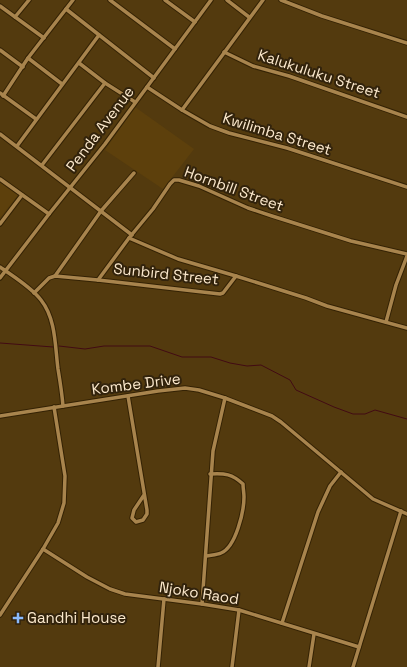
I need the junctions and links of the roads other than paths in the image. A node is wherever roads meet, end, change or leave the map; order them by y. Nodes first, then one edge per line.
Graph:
1 (29, 0) edge
2 (73, 0) edge
3 (110, 0) edge
4 (165, 0) edge
5 (211, 0) edge
6 (227, 0) edge
7 (263, 0) edge
8 (281, 0) edge
9 (0, 6) edge
10 (66, 9) junction
11 (15, 17) junction
12 (250, 17) junction
13 (195, 22) junction
14 (99, 35) junction
15 (44, 38) junction
16 (407, 43) edge
17 (175, 49) junction
18 (0, 50) edge
19 (224, 52) junction
20 (28, 58) junction
21 (79, 63) junction
22 (23, 67) junction
23 (154, 78) junction
24 (105, 83) junction
25 (62, 84) junction
26 (147, 87) junction
27 (2, 95) edge
28 (135, 102) junction
29 (182, 110) junction
30 (407, 117) edge
31 (36, 120) junction
32 (0, 134) edge
33 (17, 146) junction
34 (42, 165) junction
35 (134, 172) dead end
36 (0, 179) edge
37 (407, 187) edge
38 (70, 188) junction
39 (22, 195) junction
40 (101, 211) junction
41 (49, 214) junction
42 (0, 224) edge
43 (132, 234) junction
44 (129, 238) junction
45 (407, 255) edge
46 (0, 267) edge
47 (5, 271) junction
48 (55, 276) junction
49 (236, 276) junction
50 (0, 278) edge
51 (98, 280) junction
52 (34, 293) junction
53 (386, 322) junction
54 (407, 328) edge
55 (128, 396) junction
56 (225, 398) junction
57 (63, 406) junction
58 (54, 407) junction
59 (0, 416) edge
60 (341, 472) junction
61 (210, 474) junction
62 (144, 495) junction
63 (401, 512) junction
64 (407, 514) edge
65 (43, 549) junction
66 (206, 556) junction
67 (164, 599) junction
68 (202, 604) junction
69 (239, 610) junction
70 (0, 615) edge
71 (282, 623) junction
72 (314, 634) junction
73 (359, 646) junction
74 (158, 667) edge
75 (232, 667) edge
76 (309, 667) edge
77 (353, 667) edge

1 - 11 street
2 - 10 street
3 - 17 street
4 - 13 street
5 - 13 street, Penda Avenue
6 - 12 street
7 - 12 street
8 - 16 street
9 - 11 street
10 - 14 street
10 - 15 street
11 - 15 street
12 - 19 street
13 - 17 street, Penda Avenue
14 - 21 street
14 - 23 street
15 - 20 street
17 - 23 street, Penda Avenue
18 - 22 street
19 - 29 street
19 - 30 street, Kalukuluku Street
20 - 22 street
20 - 25 street
21 - 24 street
21 - 25 street
22 - 27 street
23 - 26 street, Penda Avenue
24 - 28 street
24 - 34 street
25 - 31 street
26 - 28 street, Penda Avenue
26 - 29 street, Kwilimba Street
27 - 31 street
28 - 38 street, Penda Avenue
29 - 37 street, Kwilimba Street
31 - 33 street
32 - 33 street
33 - 34 street
34 - 38 street
35 - 40 street
36 - 39 street
38 - 40 street
38 - 41 street, Penda Avenue
39 - 41 street
39 - 42 street
40 - 43 street
40 - 48 street
41 - 47 street, Penda Avenue
43 - 44 street, Hornbill Street
43 - 45 street, Hornbill Street
44 - 49 street
44 - 51 street, Hornbill Street
45 - 53 street
46 - 47 street
47 - 50 street, Penda Avenue
47 - 52 street
48 - 51 street, Sunbird Street
48 - 52 street
49 - 51 street, Sunbird Street
49 - 53 street, Sunbird Street
52 - 57 street
53 - 54 street, Sunbird Street
55 - 56 street, Kombe Drive
55 - 57 street, Kombe Drive
55 - 62 street
56 - 60 street, Kombe Drive
56 - 61 street
57 - 58 street, Kombe Drive
58 - 59 street, Kombe Drive
58 - 65 street
60 - 63 street, Kombe Drive
60 - 71 street
61 - 66 street
61 - 66 street
62 - 62 street
63 - 64 street, Kombe Drive
63 - 73 street
65 - 67 street, Njoko Raod
65 - 70 street
66 - 68 street
67 - 68 street, Njoko Raod
67 - 74 street
68 - 69 street, Njoko Raod
69 - 71 street, Njoko Raod
69 - 75 street
71 - 72 street, Njoko Raod
72 - 73 street, Njoko Raod
72 - 76 street
73 - 77 street

